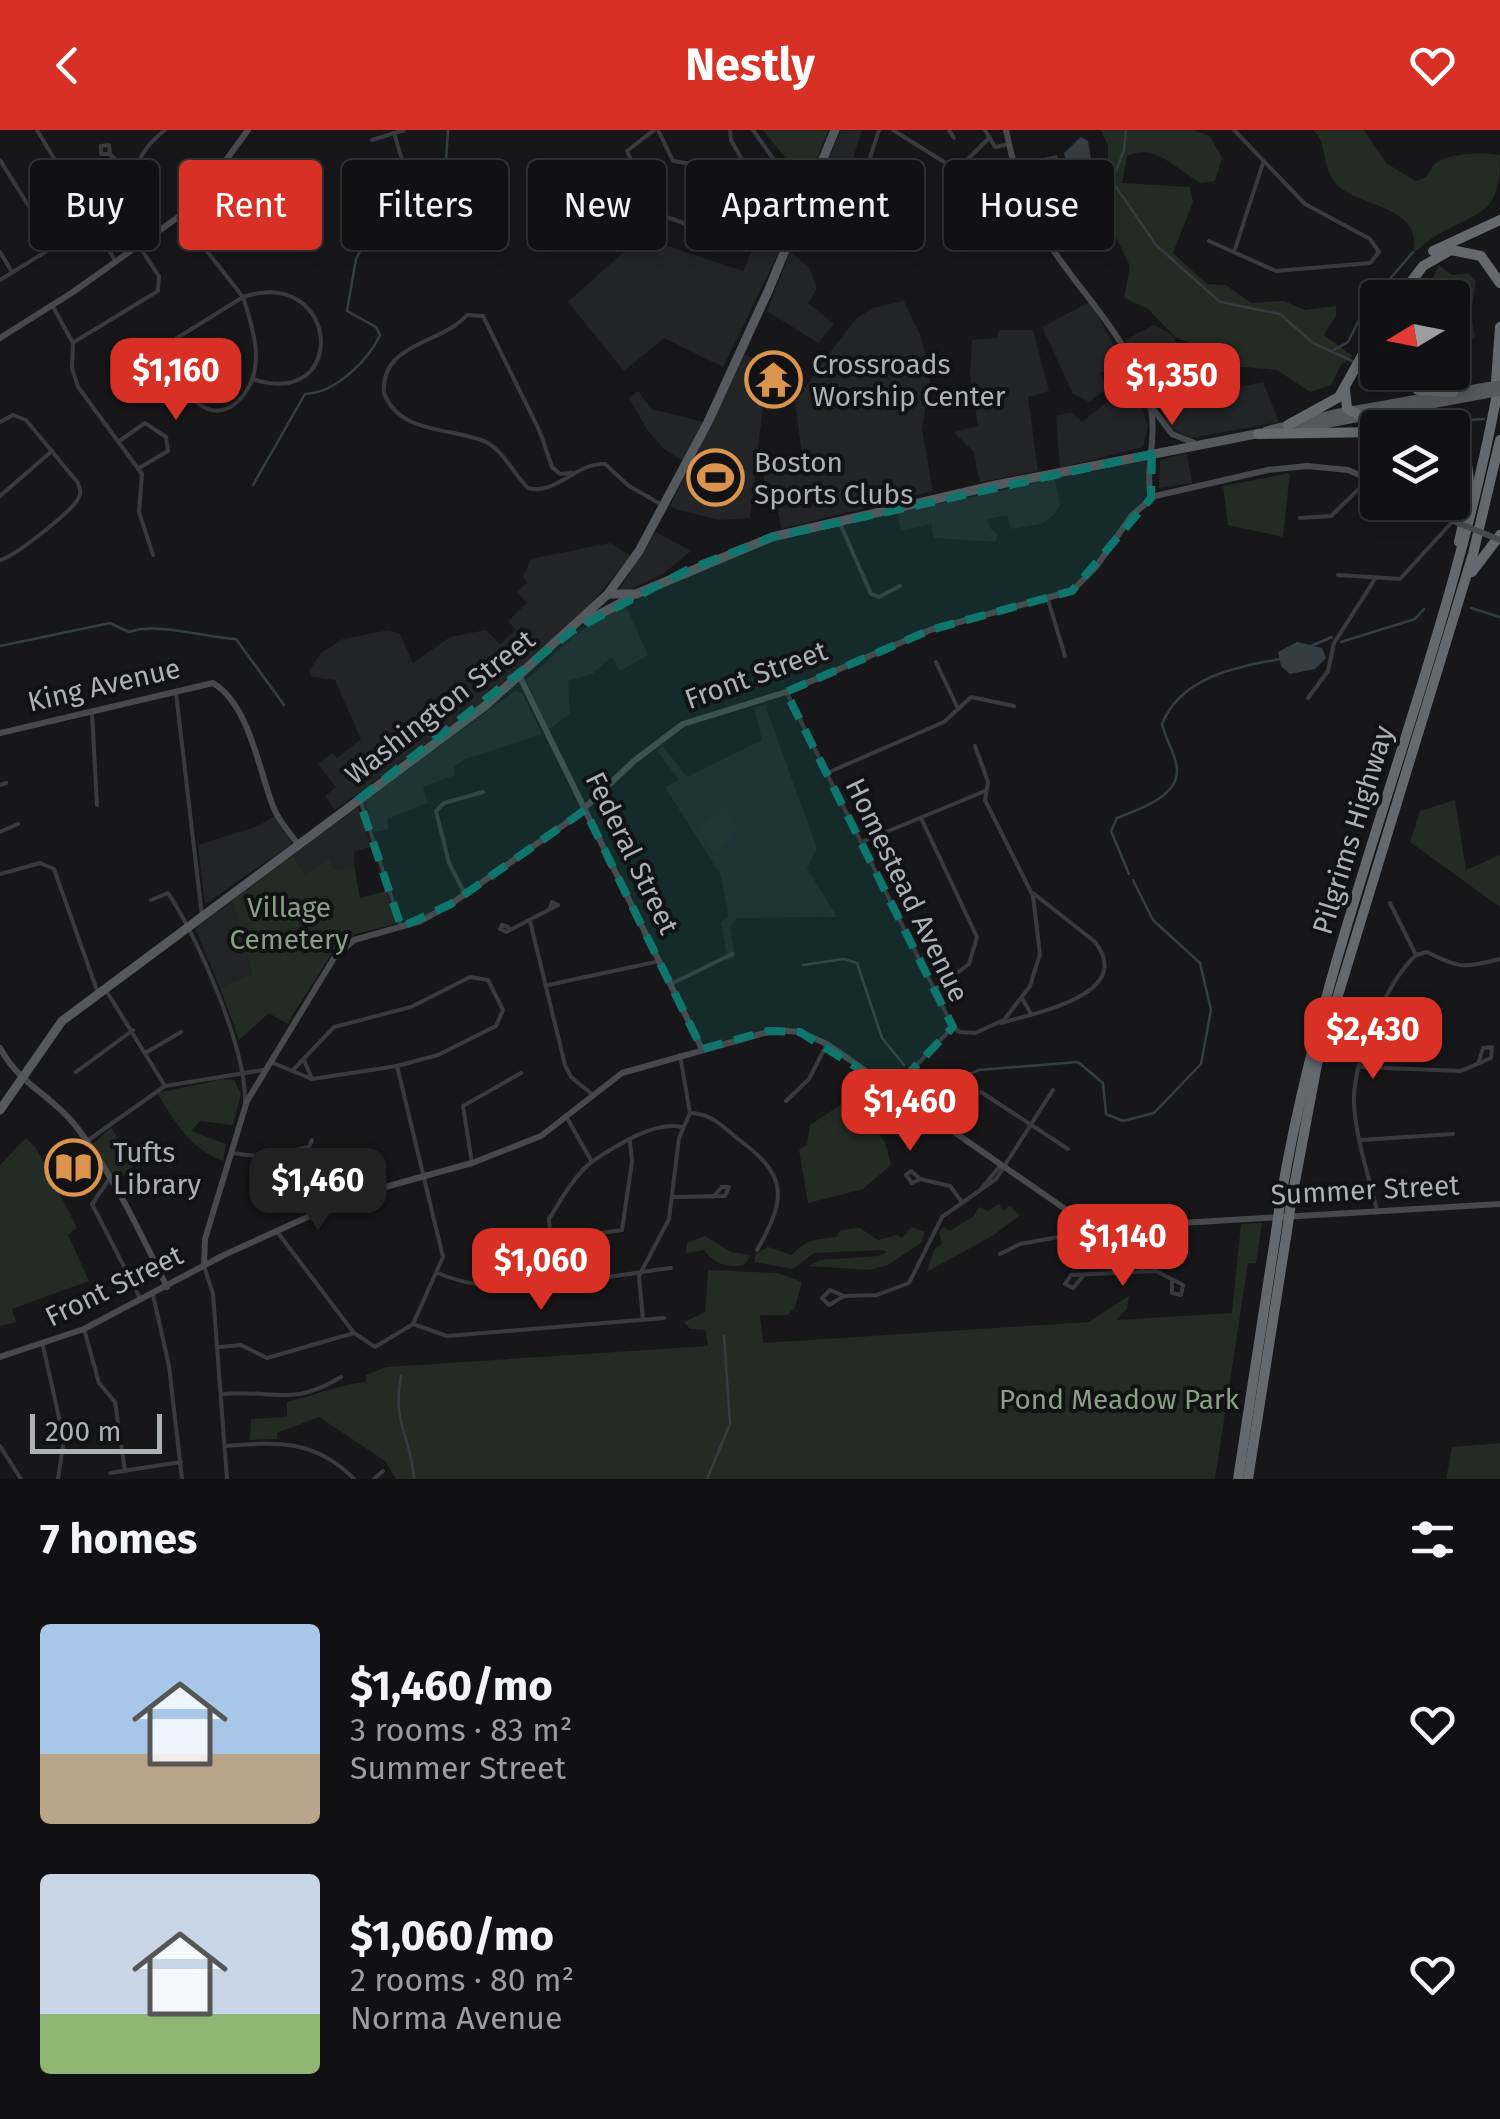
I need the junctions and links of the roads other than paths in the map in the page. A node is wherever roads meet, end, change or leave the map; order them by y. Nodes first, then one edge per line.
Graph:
1 (38, 130) edge
2 (165, 130) edge
3 (248, 130) edge
4 (404, 130) edge
5 (656, 130) edge
6 (730, 130) edge
7 (753, 130) edge
8 (835, 130) edge
9 (880, 130) edge
10 (893, 130) edge
11 (949, 130) edge
12 (985, 130) edge
13 (1006, 130) edge
14 (1234, 130) edge
15 (394, 133) junction
16 (903, 133) edge
17 (954, 138) dead end
18 (989, 138) junction
19 (372, 140) dead end
20 (1009, 144) junction
21 (110, 154) dead end
22 (0, 160) edge
23 (56, 160) edge
24 (116, 160) edge
25 (140, 160) edge
26 (228, 160) edge
27 (402, 160) edge
28 (742, 160) edge
29 (774, 160) edge
30 (823, 160) edge
31 (869, 160) edge
32 (686, 163) edge
33 (1263, 163) junction
34 (30, 209) edge
35 (1500, 220) edge
36 (686, 224) edge
37 (1209, 241) dead end
38 (50, 250) edge
39 (109, 250) edge
40 (133, 250) edge
41 (142, 250) edge
42 (206, 250) edge
43 (785, 250) edge
44 (1235, 250) junction
45 (0, 252) edge
46 (116, 262) junction
47 (12, 272) junction
48 (0, 280) edge
49 (1404, 280) edge
50 (1411, 280) edge
51 (1500, 283) edge
52 (242, 297) junction
53 (52, 305) junction
54 (1500, 327) edge
55 (1, 333) edge
56 (74, 343) junction
57 (1360, 361) edge
58 (1500, 376) edge
59 (253, 379) junction
60 (1348, 384) junction
61 (1500, 388) edge
62 (1420, 390) edge
63 (1485, 390) junction
64 (1454, 392) junction
65 (1150, 405) junction
66 (1393, 410) edge
67 (1348, 411) junction
68 (1360, 417) edge
69 (1360, 417) edge
70 (0, 422) edge
71 (1288, 424) junction
72 (1360, 432) edge
73 (1258, 434) junction
74 (1495, 437) edge
75 (118, 442) junction
76 (1202, 444) junction
77 (52, 451) junction
78 (1152, 454) junction
79 (139, 468) junction
80 (572, 473) junction
81 (1360, 477) edge
82 (1360, 493) edge
83 (0, 496) edge
84 (1151, 498) junction
85 (664, 506) junction
86 (1300, 518) dead end
87 (1452, 520) edge
88 (1462, 520) edge
89 (839, 521) junction
90 (1456, 522) junction
91 (1500, 538) edge
92 (153, 554) dead end
93 (0, 560) edge
94 (1338, 575) dead end
95 (1375, 578) junction
96 (900, 586) dead end
97 (636, 594) junction
98 (607, 596) junction
99 (1048, 600) junction
100 (624, 602) junction
101 (1446, 622) junction
102 (572, 631) junction
103 (1065, 656) dead end
104 (936, 662) dead end
105 (520, 677) junction
106 (176, 692) junction
107 (786, 692) junction
108 (1308, 698) dead end
109 (1014, 706) dead end
110 (958, 709) junction
111 (92, 712) junction
112 (0, 733) edge
113 (974, 746) dead end
114 (827, 773) junction
115 (985, 791) junction
116 (483, 792) dead end
117 (359, 798) junction
118 (98, 805) dead end
119 (584, 809) junction
120 (921, 818) junction
121 (18, 824) dead end
122 (0, 832) edge
123 (862, 842) junction
124 (298, 844) junction
125 (0, 874) edge
126 (1032, 892) junction
127 (465, 894) junction
128 (151, 900) dead end
129 (1390, 903) dead end
130 (550, 908) dead end
131 (1055, 910) junction
132 (202, 916) junction
133 (1039, 918) junction
134 (530, 921) junction
135 (188, 926) junction
136 (401, 927) junction
137 (508, 927) dead end
138 (732, 954) dead end
139 (1416, 955) junction
140 (1500, 958) edge
141 (660, 961) junction
142 (671, 984) junction
143 (547, 986) junction
144 (101, 990) junction
145 (934, 990) junction
146 (1022, 998) junction
147 (1031, 1014) junction
148 (997, 1025) junction
149 (953, 1027) junction
150 (133, 1030) junction
151 (181, 1032) dead end
152 (827, 1044) junction
153 (0, 1048) edge
154 (702, 1049) junction
155 (147, 1052) junction
156 (680, 1055) junction
157 (304, 1059) junction
158 (270, 1061) junction
159 (1478, 1064) dead end
160 (397, 1066) junction
161 (1360, 1067) junction
162 (263, 1070) junction
163 (290, 1071) junction
164 (76, 1072) dead end
165 (521, 1073) dead end
166 (243, 1075) junction
167 (312, 1078) junction
168 (20, 1080) junction
169 (165, 1086) junction
170 (893, 1090) junction
171 (1053, 1090) dead end
172 (982, 1092) dead end
173 (592, 1095) junction
174 (786, 1101) dead end
175 (2, 1104) edge
176 (245, 1106) junction
177 (690, 1113) junction
178 (567, 1118) junction
179 (1030, 1124) junction
180 (682, 1127) junction
181 (1454, 1134) dead end
182 (312, 1140) dead end
183 (1361, 1140) junction
184 (87, 1142) junction
185 (630, 1142) junction
186 (1068, 1149) dead end
187 (231, 1153) junction
188 (592, 1162) junction
189 (472, 1163) junction
190 (1003, 1166) junction
191 (423, 1176) junction
192 (110, 1178) junction
193 (920, 1178) dead end
194 (672, 1197) junction
195 (712, 1197) dead end
196 (962, 1202) junction
197 (1286, 1204) junction
198 (1500, 1204) edge
199 (1377, 1212) junction
200 (1071, 1213) junction
201 (1148, 1225) junction
202 (1118, 1226) junction
203 (278, 1232) junction
204 (1281, 1232) junction
205 (1081, 1234) junction
206 (757, 1250) dead end
207 (1000, 1254) dead end
208 (204, 1266) junction
209 (671, 1268) dead end
210 (1142, 1271) junction
211 (642, 1272) junction
212 (438, 1274) junction
213 (1084, 1275) dead end
214 (1172, 1280) dead end
215 (167, 1287) junction
216 (153, 1295) junction
217 (844, 1296) dead end
218 (142, 1301) junction
219 (664, 1318) dead end
220 (643, 1320) junction
221 (412, 1324) junction
222 (84, 1328) junction
223 (354, 1333) junction
224 (42, 1346) junction
225 (218, 1347) junction
226 (0, 1357) edge
227 (341, 1377) dead end
228 (222, 1394) junction
229 (0, 1446) edge
230 (225, 1446) junction
231 (181, 1462) junction
232 (383, 1470) dead end
233 (125, 1471) junction
234 (110, 1473) dead end
235 (21, 1479) edge
236 (58, 1479) edge
237 (182, 1479) edge
238 (227, 1479) edge
239 (354, 1479) edge
240 (374, 1479) edge
241 (1238, 1479) edge
242 (1248, 1479) edge

1 - 23 street
2 - 25 street
3 - 26 street
4 - 15 street
5 - 32 street
5 - 36 street
6 - 28 street
7 - 29 street
8 - 30 main road, Washington Street
9 - 31 street
10 - 16 street
11 - 17 street
12 - 18 street
13 - 20 street
14 - 33 street
15 - 19 street
15 - 27 street
16 - 18 street
18 - 20 street
20 - 65 street
21 - 24 street
22 - 34 street
33 - 44 street
33 - 44 street
35 - 49 highway
37 - 44 street
38 - 47 street
39 - 46 street
40 - 46 street
41 - 56 street
42 - 52 street
43 - 85 main road, Washington Street
45 - 47 street
46 - 53 street
47 - 48 street
50 - 51 highway
52 - 59 street
52 - 59 street
52 - 59 street
53 - 55 street
53 - 56 street
54 - 74 highway
56 - 75 street
57 - 60 highway
58 - 74 highway, Pilgrims Highway
60 - 67 highway
60 - 71 highway
61 - 63 main road, bridge
62 - 64 highway
63 - 64 main road
63 - 66 main road
64 - 67 main road
65 - 76 street
65 - 78 street
67 - 68 highway
67 - 71 main road
69 - 73 main road
70 - 77 street
71 - 73 main road
72 - 73 highway
73 - 76 main road
74 - 101 highway, Pilgrims Highway
75 - 79 street
75 - 79 street
76 - 78 main road
77 - 83 street
77 - 93 street
78 - 84 street
78 - 89 main road
79 - 92 street
80 - 80 street
80 - 85 street
81 - 84 street
82 - 86 street
84 - 99 street, Front Street
85 - 98 main road, Washington Street
87 - 90 street
88 - 101 highway
89 - 96 street
89 - 97 main road
90 - 91 street, bridge
90 - 95 street
91 - 101 highway
94 - 95 street
95 - 108 street
97 - 98 main road
97 - 100 main road
98 - 100 main road
98 - 102 main road, Washington Street
99 - 103 street
99 - 107 street, Front Street
100 - 102 main road
101 - 197 highway, Pilgrims Highway
101 - 197 highway, Pilgrims Highway
102 - 105 main road, Washington Street
104 - 110 street
105 - 117 main road, Washington Street
105 - 119 street, Federal Street
106 - 111 street, King Avenue
106 - 124 street, King Avenue
106 - 132 street
107 - 114 street, Homestead Avenue
107 - 119 street, Front Street
109 - 110 street
110 - 114 street
111 - 112 street, King Avenue
111 - 118 street
113 - 115 street
114 - 123 street, Homestead Avenue
115 - 120 street
115 - 126 street
116 - 127 street
117 - 124 main road, Washington Street
117 - 136 street
119 - 127 street, Front Street
119 - 141 street, Federal Street
120 - 123 street
120 - 145 street
121 - 122 street
123 - 145 street, Homestead Avenue
124 - 132 main road, Washington Street
125 - 144 street
126 - 131 street
126 - 133 street
127 - 136 street, Front Street
128 - 135 street
129 - 139 street
130 - 134 street
131 - 133 street
131 - 147 street
132 - 135 main road, Washington Street
133 - 146 street
134 - 137 street
134 - 143 street
135 - 144 main road, Washington Street
135 - 166 street, Front Street
136 - 158 street, Front Street
138 - 142 street
139 - 140 street
139 - 161 street
141 - 142 street, Federal Street
141 - 143 street
142 - 154 street, Federal Street
143 - 173 street
144 - 150 street
144 - 168 main road, Washington Street
145 - 149 street, Homestead Avenue
146 - 147 street
146 - 148 street
147 - 148 street
148 - 149 street
149 - 170 street, Homestead Avenue
150 - 155 street
150 - 164 street
151 - 155 street
152 - 154 street, Summer Street
152 - 170 street, Summer Street
152 - 174 street
153 - 168 street
154 - 156 street, Summer Street
155 - 169 street
156 - 173 street, Summer Street
156 - 177 street
157 - 160 street
157 - 163 street
157 - 167 street
158 - 162 street, Front Street
158 - 163 street
159 - 161 street
160 - 167 street
160 - 191 street
161 - 183 street
162 - 166 street
162 - 176 street, Front Street
163 - 167 street
165 - 189 street
166 - 169 street
166 - 176 street, Front Street
168 - 175 main road, Washington Street
168 - 184 street
169 - 184 street
170 - 190 street, Summer Street
171 - 179 street
172 - 179 street
173 - 178 street, Summer Street
176 - 187 street, Front Street
177 - 180 street
177 - 206 street
178 - 188 street
178 - 189 street, Summer Street
179 - 186 street
179 - 190 street
180 - 185 street
180 - 194 street
181 - 183 street
182 - 187 street
183 - 199 street
184 - 192 street
185 - 188 street
185 - 188 street
187 - 208 street, Front Street
189 - 191 street, Summer Street
190 - 196 street
190 - 200 street, Summer Street
191 - 203 street, Summer Street
191 - 212 street
192 - 215 street
192 - 218 street
193 - 196 street
194 - 195 street
194 - 211 street
196 - 217 street
197 - 204 highway, Pilgrims Highway, bridge
198 - 199 street, Summer Street
199 - 201 street, Summer Street
200 - 202 street, Summer Street
200 - 205 street
201 - 202 street, Summer Street
201 - 210 street
202 - 205 street
203 - 208 street, Summer Street
203 - 223 street
204 - 241 highway, Pilgrims Highway
204 - 242 highway, Pilgrims Highway
205 - 207 street
208 - 215 street, Front Street
208 - 225 street
209 - 211 street
210 - 213 street
210 - 214 street
211 - 212 street
211 - 220 street
212 - 221 street
215 - 216 street, Front Street
216 - 218 street, Front Street
216 - 231 street
218 - 222 street, Front Street
219 - 220 street
220 - 221 street
221 - 223 street
222 - 224 street, Front Street
222 - 233 street
223 - 225 street
224 - 226 street, Front Street
224 - 236 street
225 - 228 street
227 - 228 street
228 - 230 street
229 - 235 street
230 - 238 street
230 - 239 street
231 - 233 street
231 - 237 street
232 - 240 street
233 - 234 street

